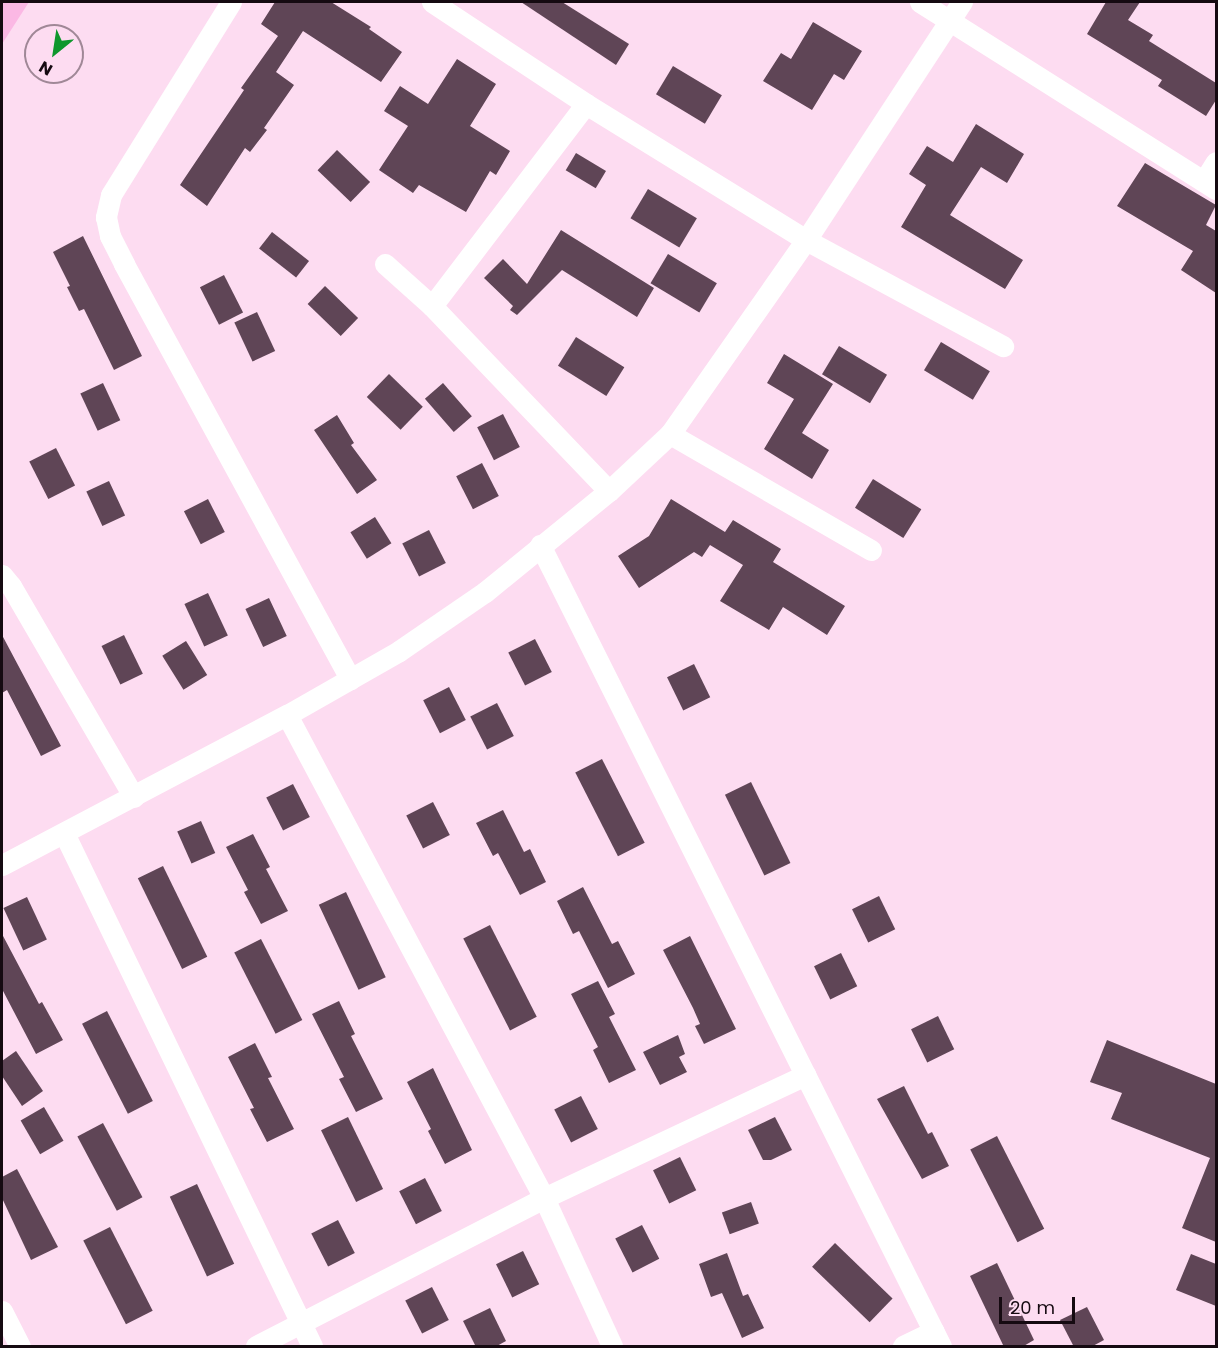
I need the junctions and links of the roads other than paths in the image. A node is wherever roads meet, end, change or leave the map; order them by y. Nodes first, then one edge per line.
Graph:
1 (231, 2) edge
2 (432, 2) edge
3 (920, 2) edge
4 (962, 2) edge
5 (949, 22) junction
6 (586, 104) junction
7 (1216, 162) edge
8 (1210, 185) edge
9 (806, 240) junction
10 (385, 264) dead end
11 (432, 306) junction
12 (1003, 346) dead end
13 (670, 434) junction
14 (609, 490) junction
15 (540, 545) junction
16 (871, 550) dead end
17 (2, 575) edge
18 (350, 679) junction
19 (287, 715) junction
20 (134, 797) junction
21 (64, 833) junction
22 (2, 865) edge
23 (806, 1075) junction
24 (544, 1198) junction
25 (2, 1311) edge
26 (300, 1324) junction
27 (937, 1339) edge
28 (20, 1347) edge
29 (256, 1347) edge
30 (312, 1347) edge
31 (612, 1347) edge
32 (903, 1347) edge

1 - 18 street
2 - 6 street
3 - 5 street
4 - 5 street
5 - 8 street
5 - 9 street
6 - 9 street
6 - 11 street
7 - 8 street
9 - 12 street
9 - 13 street
10 - 11 street
11 - 14 street
13 - 14 street
13 - 16 street
14 - 15 street
15 - 18 street
15 - 23 street
17 - 20 street
18 - 19 street
19 - 20 street
19 - 24 street
20 - 21 street
21 - 22 street
21 - 26 street
23 - 24 street
23 - 27 street
24 - 26 street
24 - 31 street
25 - 28 street
26 - 29 street
26 - 30 street
27 - 32 street

